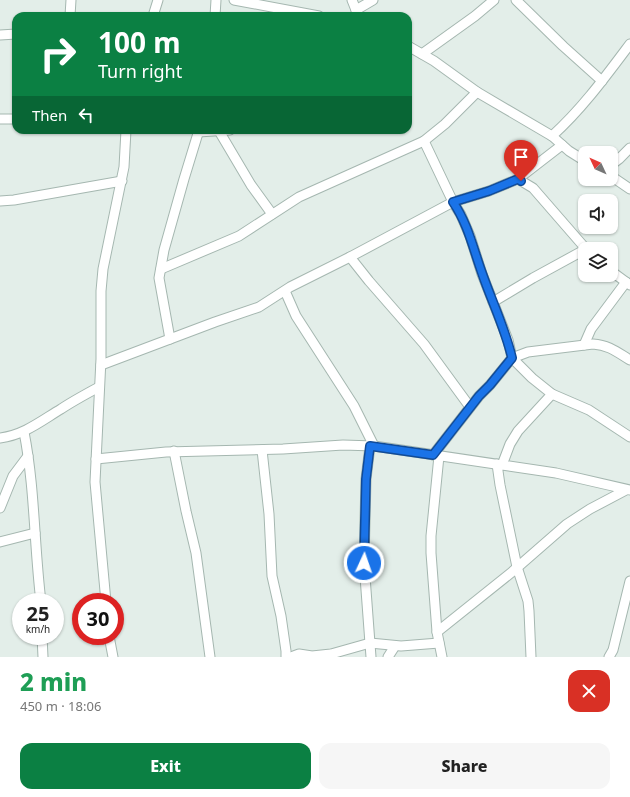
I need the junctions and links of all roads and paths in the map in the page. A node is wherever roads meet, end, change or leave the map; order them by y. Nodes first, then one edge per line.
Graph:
1 (71, 0) edge
2 (158, 0) edge
3 (216, 0) edge
4 (234, 0) edge
5 (352, 0) edge
6 (373, 0) edge
7 (494, 0) edge
8 (516, 0) edge
9 (265, 2) edge
10 (70, 12) edge
11 (154, 12) edge
12 (215, 12) edge
13 (304, 12) edge
14 (357, 12) edge
15 (358, 12) edge
16 (12, 34) edge
17 (0, 35) edge
18 (630, 44) edge
19 (412, 48) edge
20 (422, 54) junction
21 (602, 82) junction
22 (477, 92) junction
23 (0, 119) edge
24 (12, 119) edge
25 (126, 134) edge
26 (198, 134) edge
27 (221, 134) edge
28 (552, 136) junction
29 (424, 141) junction
30 (562, 145) junction
31 (630, 148) edge
32 (578, 158) edge
33 (618, 160) edge
34 (518, 179) junction
35 (618, 181) edge
36 (122, 182) junction
37 (630, 189) edge
38 (0, 201) edge
39 (453, 202) junction
40 (272, 214) junction
41 (580, 242) edge
42 (578, 253) edge
43 (350, 257) junction
44 (161, 269) junction
45 (618, 276) edge
46 (629, 284) edge
47 (285, 291) junction
48 (493, 302) junction
49 (170, 339) junction
50 (584, 345) junction
51 (512, 358) junction
52 (630, 360) edge
53 (100, 365) junction
54 (99, 387) junction
55 (552, 394) junction
56 (470, 407) junction
57 (24, 432) junction
58 (630, 436) edge
59 (0, 438) edge
60 (372, 446) junction
61 (262, 450) junction
62 (174, 451) junction
63 (28, 456) junction
64 (436, 456) junction
65 (96, 459) junction
66 (500, 464) junction
67 (628, 490) edge
68 (0, 508) edge
69 (35, 533) junction
70 (0, 542) edge
71 (517, 567) junction
72 (630, 581) edge
73 (40, 593) edge
74 (105, 593) edge
75 (437, 632) junction
76 (370, 643) junction
77 (439, 643) junction
78 (42, 645) edge
79 (111, 645) edge
80 (395, 646) junction
81 (43, 657) edge
82 (113, 657) edge
83 (210, 657) edge
84 (286, 657) edge
85 (291, 657) edge
86 (371, 657) edge
87 (388, 657) edge
88 (442, 657) edge
89 (531, 657) edge
90 (609, 657) edge

1 - 10 street
2 - 11 street
3 - 12 street
4 - 9 street
5 - 14 street
6 - 15 street
7 - 20 street
8 - 21 street
9 - 13 street
16 - 17 street
18 - 21 street
19 - 20 street
20 - 22 street
21 - 28 street
22 - 28 street
22 - 29 street
23 - 24 street
25 - 36 street
26 - 44 street
27 - 40 street
28 - 30 street
29 - 39 street
29 - 40 street
30 - 32 street
30 - 34 street
31 - 33 street
34 - 39 street
34 - 41 street
35 - 37 street
36 - 38 street
36 - 53 street
39 - 43 street
39 - 48 street
40 - 44 street
42 - 48 street
43 - 47 street
43 - 56 street
44 - 49 street
45 - 46 street
46 - 50 street
47 - 49 street
47 - 60 street
48 - 51 street
49 - 53 street
50 - 51 street
50 - 52 street
51 - 55 street
51 - 56 street
53 - 54 street
54 - 57 street
54 - 65 street
55 - 58 street
55 - 66 street
56 - 64 street
57 - 59 street
57 - 63 street
60 - 61 street
60 - 64 street
60 - 76 street
61 - 62 street
61 - 84 street
62 - 65 street
62 - 83 street
63 - 68 street
63 - 69 street
64 - 66 street
64 - 75 street
65 - 74 street
66 - 67 street
66 - 71 street
67 - 71 street
69 - 70 street
69 - 73 street
71 - 75 street
71 - 89 street
72 - 90 street
75 - 77 street
76 - 80 street
76 - 85 street
76 - 86 street
77 - 80 street
77 - 88 street
78 - 81 street
79 - 82 street
80 - 87 street

